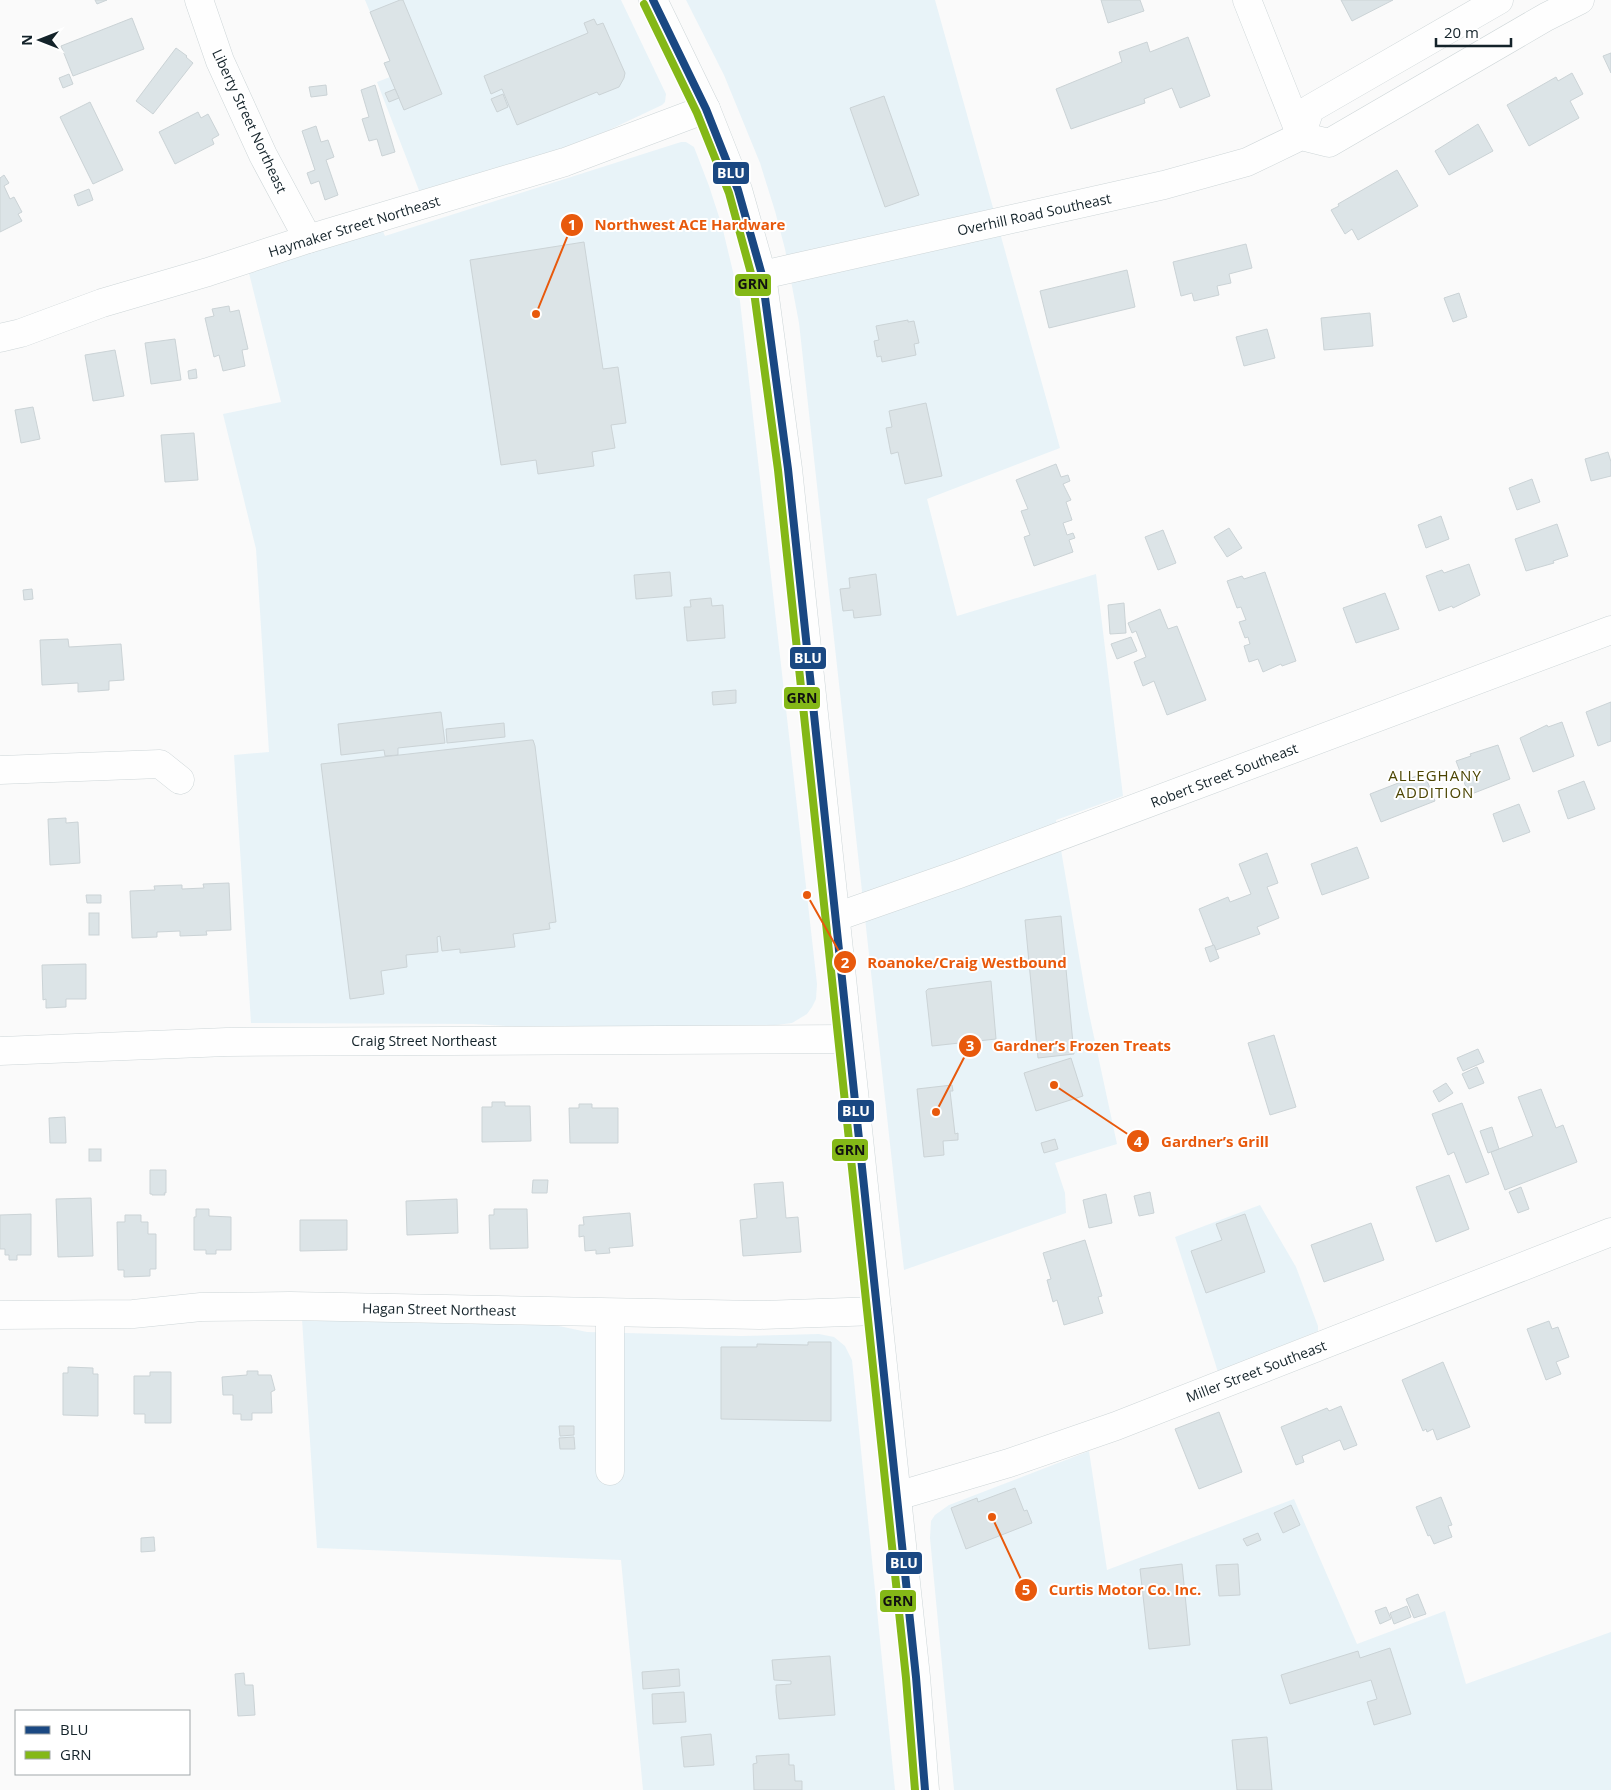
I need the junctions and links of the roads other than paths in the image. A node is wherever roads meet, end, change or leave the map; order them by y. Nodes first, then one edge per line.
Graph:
1 (199, 0) edge
2 (652, 0) edge
3 (1247, 0) edge
4 (1499, 0) edge
5 (1580, 0) edge
6 (706, 109) junction
7 (1301, 136) junction
8 (308, 238) junction
9 (762, 275) junction
10 (0, 338) edge
11 (1611, 630) edge
12 (0, 770) edge
13 (180, 780) dead end
14 (836, 917) junction
15 (848, 1039) junction
16 (0, 1051) edge
17 (1611, 1232) edge
18 (877, 1311) junction
19 (610, 1312) junction
20 (0, 1315) edge
21 (610, 1471) dead end
22 (896, 1496) junction
23 (925, 1790) edge

1 - 8 street, Liberty Street Northeast
2 - 6 street
3 - 7 street
4 - 7 street
5 - 7 street
6 - 8 street, Haymaker Street Northeast
6 - 9 street
7 - 9 street, Overhill Road Southeast
8 - 10 street, Haymaker Street Northeast
9 - 14 street
11 - 14 street, Robert Street Southeast
12 - 13 street
14 - 15 street
15 - 16 street, Craig Street Northeast
15 - 18 street
17 - 22 street, Miller Street Southeast
18 - 19 street, Hagan Street Northeast
18 - 22 street
19 - 20 street, Hagan Street Northeast
19 - 21 street
22 - 23 street

